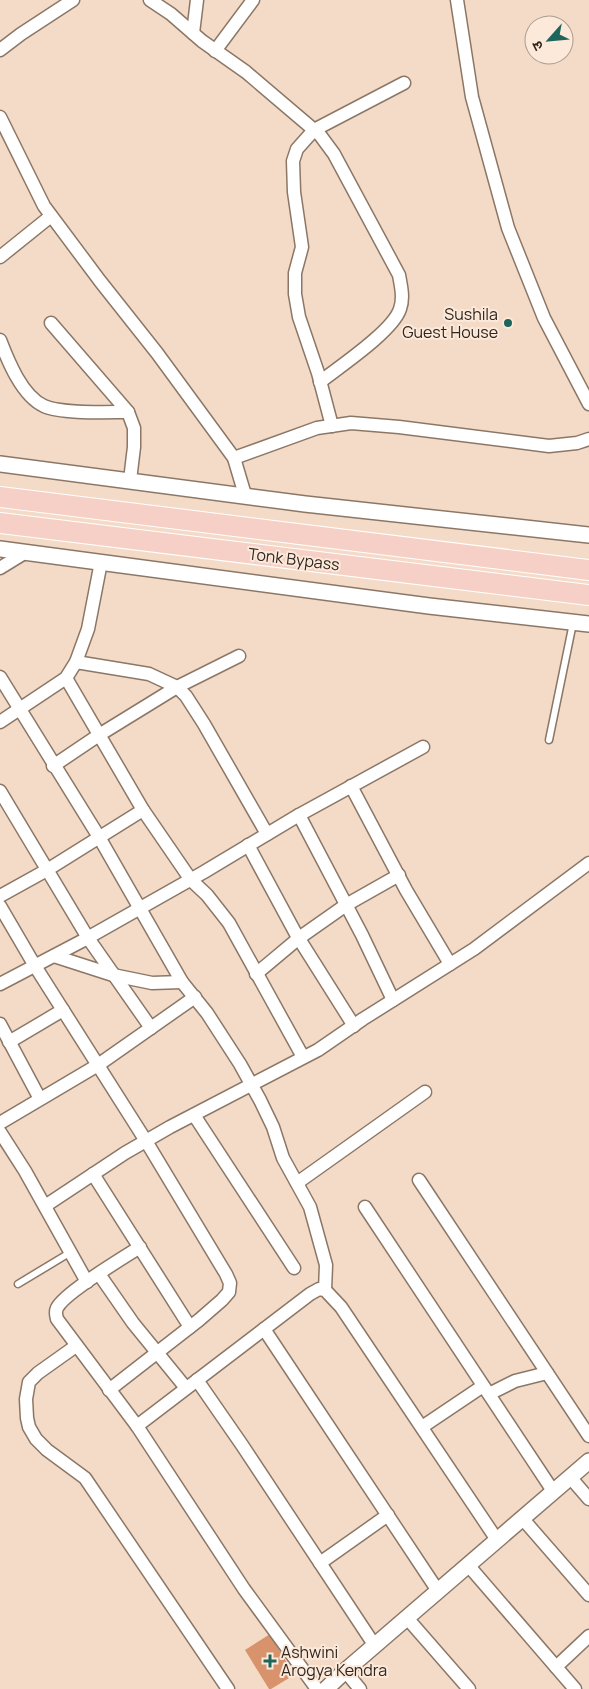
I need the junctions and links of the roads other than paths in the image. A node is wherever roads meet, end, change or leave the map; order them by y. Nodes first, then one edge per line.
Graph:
1 (72, 0) edge
2 (150, 0) edge
3 (197, 0) edge
4 (253, 0) edge
5 (457, 0) edge
6 (192, 33) junction
7 (0, 50) edge
8 (215, 51) junction
9 (404, 83) dead end
10 (0, 118) edge
11 (314, 130) junction
12 (51, 216) junction
13 (0, 256) edge
14 (51, 323) dead end
15 (0, 340) edge
16 (3, 363) edge
17 (320, 382) junction
18 (589, 404) edge
19 (128, 412) junction
20 (332, 426) junction
21 (589, 439) edge
22 (234, 458) junction
23 (0, 464) edge
24 (130, 480) junction
25 (245, 495) junction
26 (0, 497) edge
27 (0, 523) edge
28 (589, 535) edge
29 (0, 549) edge
30 (26, 552) junction
31 (101, 562) junction
32 (0, 568) edge
33 (589, 570) edge
34 (589, 595) edge
35 (573, 622) junction
36 (589, 624) edge
37 (239, 656) dead end
38 (76, 662) junction
39 (0, 677) edge
40 (66, 678) junction
41 (177, 687) junction
42 (19, 709) junction
43 (0, 722) edge
44 (99, 735) junction
45 (549, 740) dead end
46 (423, 747) dead end
47 (54, 766) junction
48 (351, 786) junction
49 (0, 791) edge
50 (143, 810) junction
51 (299, 815) junction
52 (268, 834) junction
53 (98, 838) junction
54 (248, 846) junction
55 (589, 863) edge
56 (47, 870) junction
57 (399, 876) junction
58 (191, 880) junction
59 (0, 896) edge
60 (346, 905) junction
61 (0, 906) edge
62 (139, 909) junction
63 (88, 938) junction
64 (299, 938) junction
65 (54, 956) junction
66 (450, 964) junction
67 (35, 966) junction
68 (256, 974) junction
69 (113, 975) junction
70 (182, 982) junction
71 (0, 984) edge
72 (195, 997) junction
73 (392, 1000) junction
74 (63, 1010) junction
75 (0, 1024) edge
76 (354, 1026) junction
77 (151, 1028) junction
78 (9, 1042) junction
79 (303, 1057) junction
80 (98, 1065) junction
81 (251, 1085) junction
82 (425, 1092) dead end
83 (40, 1099) junction
84 (194, 1115) junction
85 (0, 1123) edge
86 (0, 1132) edge
87 (146, 1141) junction
88 (93, 1174) junction
89 (419, 1180) dead end
90 (297, 1183) junction
91 (45, 1206) junction
92 (365, 1208) dead end
93 (140, 1247) junction
94 (71, 1252) junction
95 (294, 1268) dead end
96 (99, 1274) junction
97 (87, 1282) junction
98 (18, 1284) dead end
99 (326, 1290) junction
100 (190, 1327) junction
101 (264, 1329) junction
102 (76, 1346) junction
103 (156, 1352) junction
104 (547, 1372) junction
105 (197, 1380) junction
106 (186, 1388) junction
107 (109, 1390) junction
108 (486, 1390) junction
109 (136, 1426) junction
110 (422, 1427) junction
111 (589, 1436) edge
112 (589, 1460) edge
113 (570, 1477) junction
114 (554, 1491) junction
115 (589, 1499) edge
116 (388, 1515) junction
117 (522, 1518) junction
118 (497, 1540) junction
119 (320, 1563) junction
120 (468, 1565) junction
121 (438, 1591) junction
122 (589, 1595) edge
123 (406, 1618) junction
124 (589, 1636) edge
125 (375, 1646) junction
126 (556, 1667) junction
127 (345, 1671) junction
128 (228, 1689) edge
129 (317, 1689) edge
130 (326, 1689) edge
131 (360, 1689) edge
132 (469, 1689) edge
133 (575, 1689) edge

1 - 7 street
2 - 6 street
3 - 6 street
4 - 8 street
5 - 18 street
6 - 8 street
8 - 11 street
9 - 11 street
10 - 12 street
11 - 17 street
11 - 17 street
12 - 13 street
12 - 22 street
14 - 19 street
15 - 16 street
16 - 19 street
17 - 20 street
19 - 24 street
20 - 21 street
20 - 22 street
22 - 25 street
23 - 24 street
24 - 25 street
25 - 28 street
26 - 33 highway
27 - 34 highway, Tonk Bypass
29 - 30 street
30 - 31 street
30 - 32 street
31 - 35 street
31 - 38 street
35 - 36 street
35 - 45 lane
37 - 41 street
38 - 40 street
38 - 41 street
39 - 42 street
40 - 42 street
40 - 44 street
41 - 44 street
41 - 52 street
42 - 43 street
42 - 47 street
44 - 47 street
44 - 50 street
46 - 48 street
47 - 53 street
48 - 51 street
48 - 57 street
49 - 56 street
50 - 53 street
50 - 58 street
51 - 52 street
51 - 60 street
52 - 54 street
53 - 56 street
53 - 62 street
54 - 58 street
54 - 64 street
55 - 66 street
56 - 59 street
56 - 63 street
57 - 60 street
57 - 66 street
58 - 62 street
58 - 68 street
60 - 64 street
60 - 73 street
61 - 67 street
62 - 63 street
62 - 70 street
63 - 65 street
63 - 69 street
64 - 68 street
64 - 76 street
65 - 67 street
65 - 69 street
66 - 73 street
67 - 71 street
67 - 74 street
68 - 79 street
69 - 70 street
69 - 77 street
70 - 72 street
72 - 77 street
72 - 81 street
73 - 76 street
74 - 78 street
74 - 80 street
75 - 78 street
76 - 79 street
77 - 80 street
78 - 83 street
79 - 81 street
80 - 83 street
80 - 87 street
81 - 84 street
81 - 90 street
82 - 90 street
83 - 85 street
84 - 87 street
84 - 95 street
86 - 91 street
87 - 88 street
87 - 100 street
88 - 91 street
88 - 93 street
89 - 104 street
90 - 99 street
91 - 94 street
92 - 108 street
93 - 96 street
93 - 100 street
94 - 97 street
94 - 98 lane
96 - 97 street
96 - 103 street
97 - 102 street
99 - 101 street
99 - 110 street
100 - 103 street
101 - 105 street
101 - 116 street
102 - 107 street
102 - 128 street
103 - 106 street
103 - 107 street
104 - 108 street
104 - 111 street
105 - 106 street
105 - 119 street
106 - 109 street
107 - 109 street
108 - 110 street
108 - 114 street
109 - 129 street
110 - 118 street
112 - 113 street
113 - 114 street
113 - 115 street
114 - 117 street
116 - 119 street
116 - 121 street
117 - 118 street
117 - 122 street
118 - 120 street
119 - 125 street
120 - 121 street
120 - 126 street
121 - 123 street
123 - 125 street
123 - 132 street
124 - 126 street
125 - 127 street
126 - 133 street
127 - 130 street
127 - 131 street

